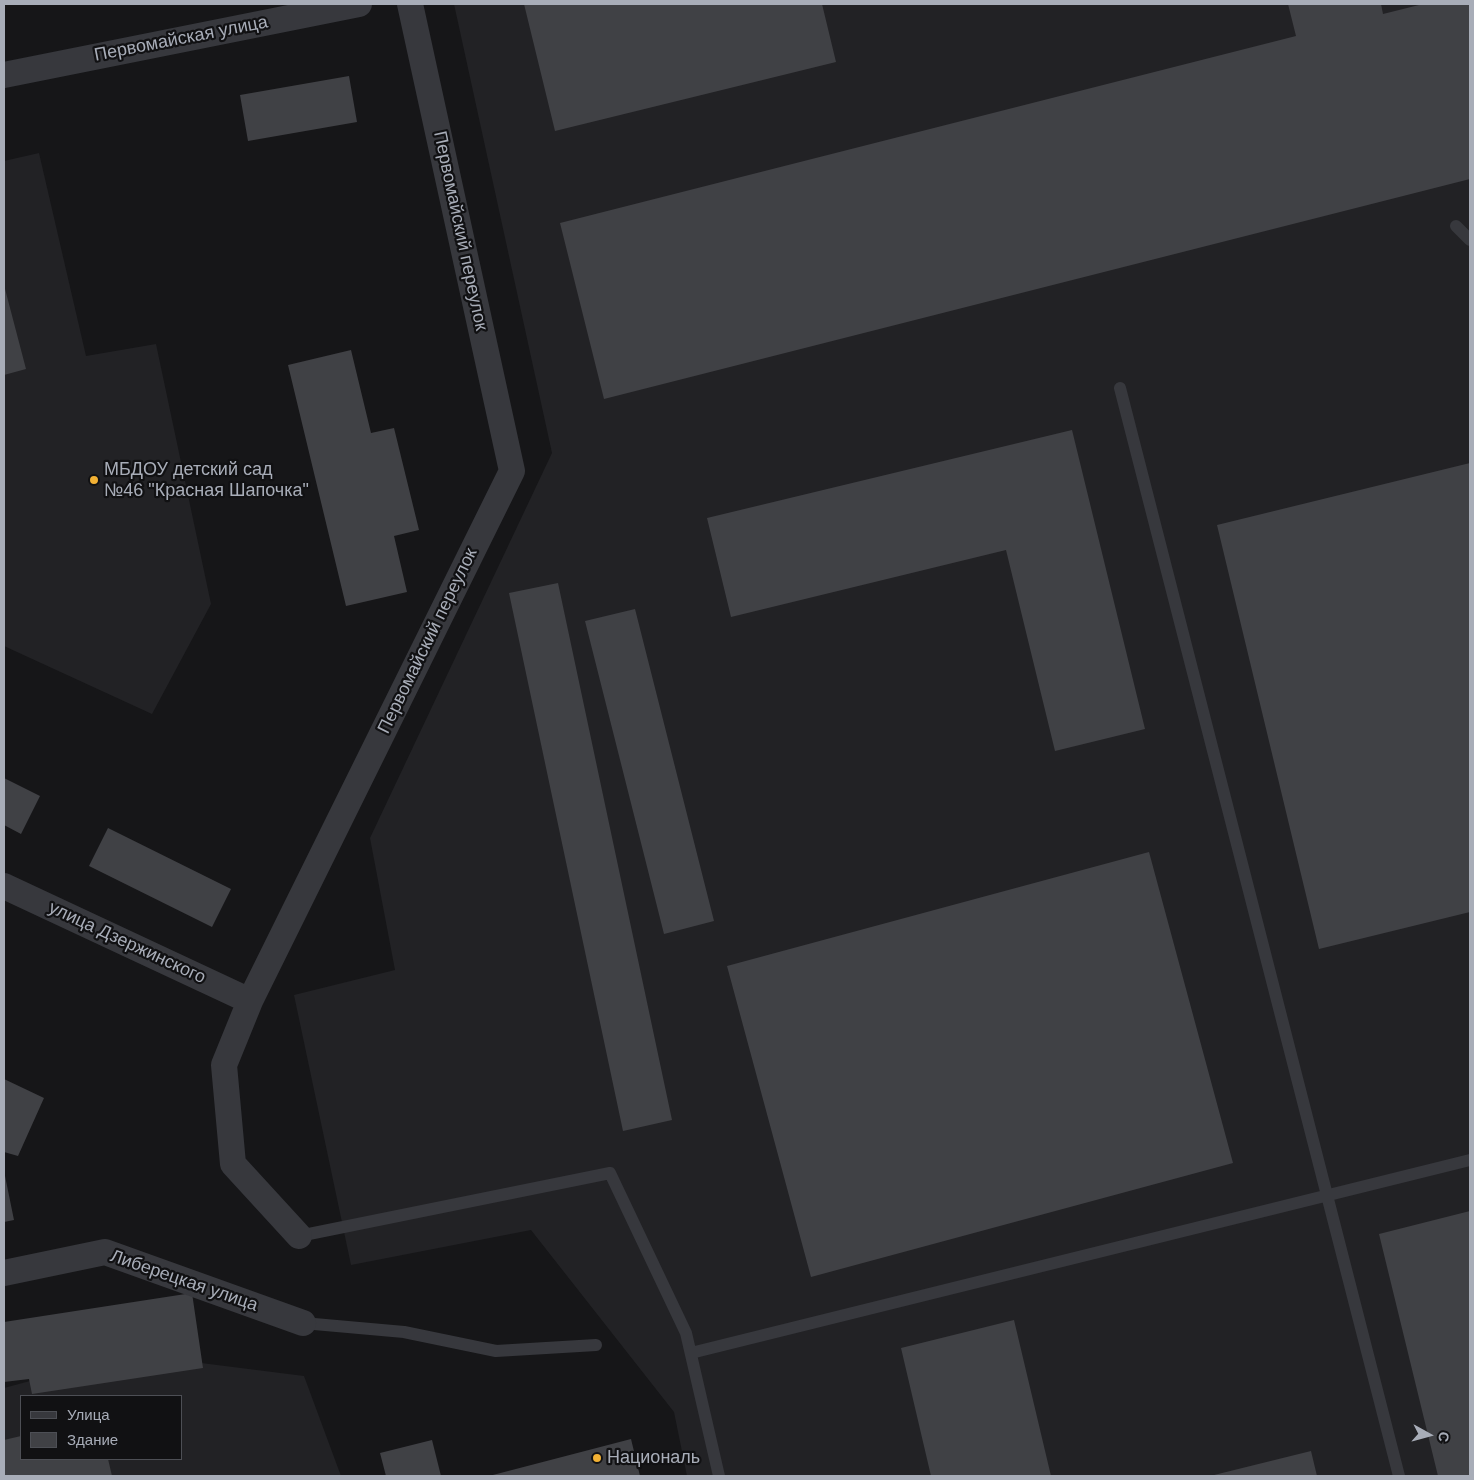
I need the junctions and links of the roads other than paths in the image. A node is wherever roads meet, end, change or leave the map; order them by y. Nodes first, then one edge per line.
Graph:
1 (359, 4) edge
2 (410, 4) edge
3 (4, 74) edge
4 (1456, 226) dead end
5 (1470, 240) edge
6 (1120, 388) dead end
7 (4, 886) edge
8 (250, 1001) junction
9 (1470, 1160) edge
10 (1327, 1196) junction
11 (299, 1236) joint
12 (4, 1273) edge
13 (303, 1323) joint
14 (596, 1345) dead end
15 (691, 1353) junction
16 (719, 1476) edge
17 (1399, 1476) edge

1 - 3 street, Первомайская улица
2 - 8 street, Первомайский переулок
4 - 5 lane
6 - 10 lane
7 - 8 street, улица Дзержинского
8 - 11 street, Первомайский переулок
9 - 10 lane
10 - 15 lane
10 - 17 lane
11 - 15 lane
12 - 13 street, Либерецкая улица
13 - 14 lane
15 - 16 lane

